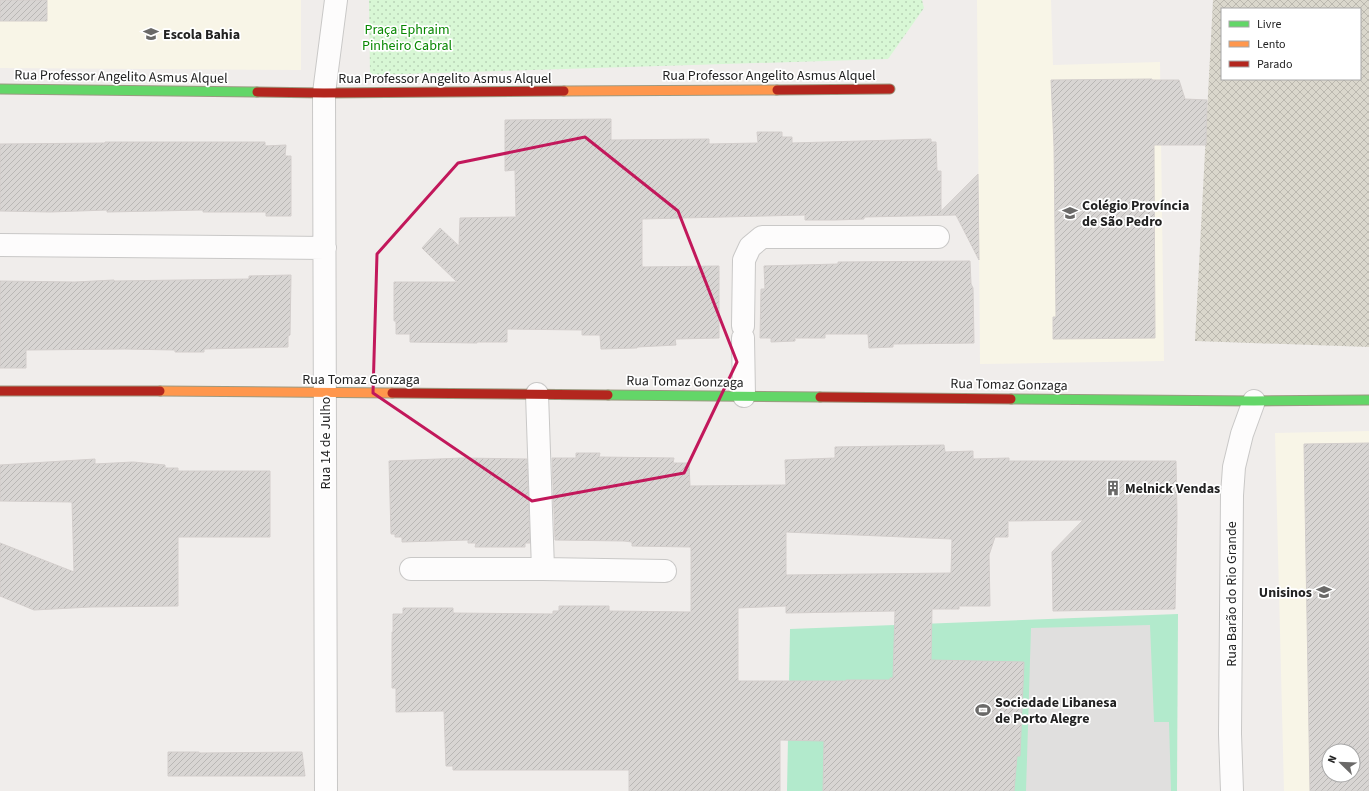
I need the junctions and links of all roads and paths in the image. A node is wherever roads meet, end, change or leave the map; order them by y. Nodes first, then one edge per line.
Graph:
1 (336, 0) edge
2 (890, 88) dead end
3 (0, 89) edge
4 (324, 93) junction
5 (938, 237) dead end
6 (0, 245) edge
7 (325, 248) junction
8 (0, 391) edge
9 (325, 392) junction
10 (537, 394) junction
11 (744, 396) junction
12 (1369, 400) edge
13 (1254, 401) junction
14 (411, 569) dead end
15 (543, 569) junction
16 (665, 571) dead end
17 (326, 791) edge
18 (1232, 791) edge

1 - 4 street, Rua 14 de Julho
2 - 4 street, Rua Professor Angelito Asmus Alquel
3 - 4 street, Rua Professor Angelito Asmus Alquel
4 - 7 street, Rua 14 de Julho
5 - 11 street
6 - 7 street
7 - 9 street, Rua 14 de Julho
8 - 9 street, Rua Tomaz Gonzaga
9 - 10 street, Rua Tomaz Gonzaga
9 - 17 street, Rua 14 de Julho
10 - 11 street, Rua Tomaz Gonzaga
10 - 15 street
11 - 13 street, Rua Tomaz Gonzaga
12 - 13 street, Rua Tomaz Gonzaga
13 - 18 street, Rua Barão do Rio Grande
14 - 15 street
15 - 16 street

